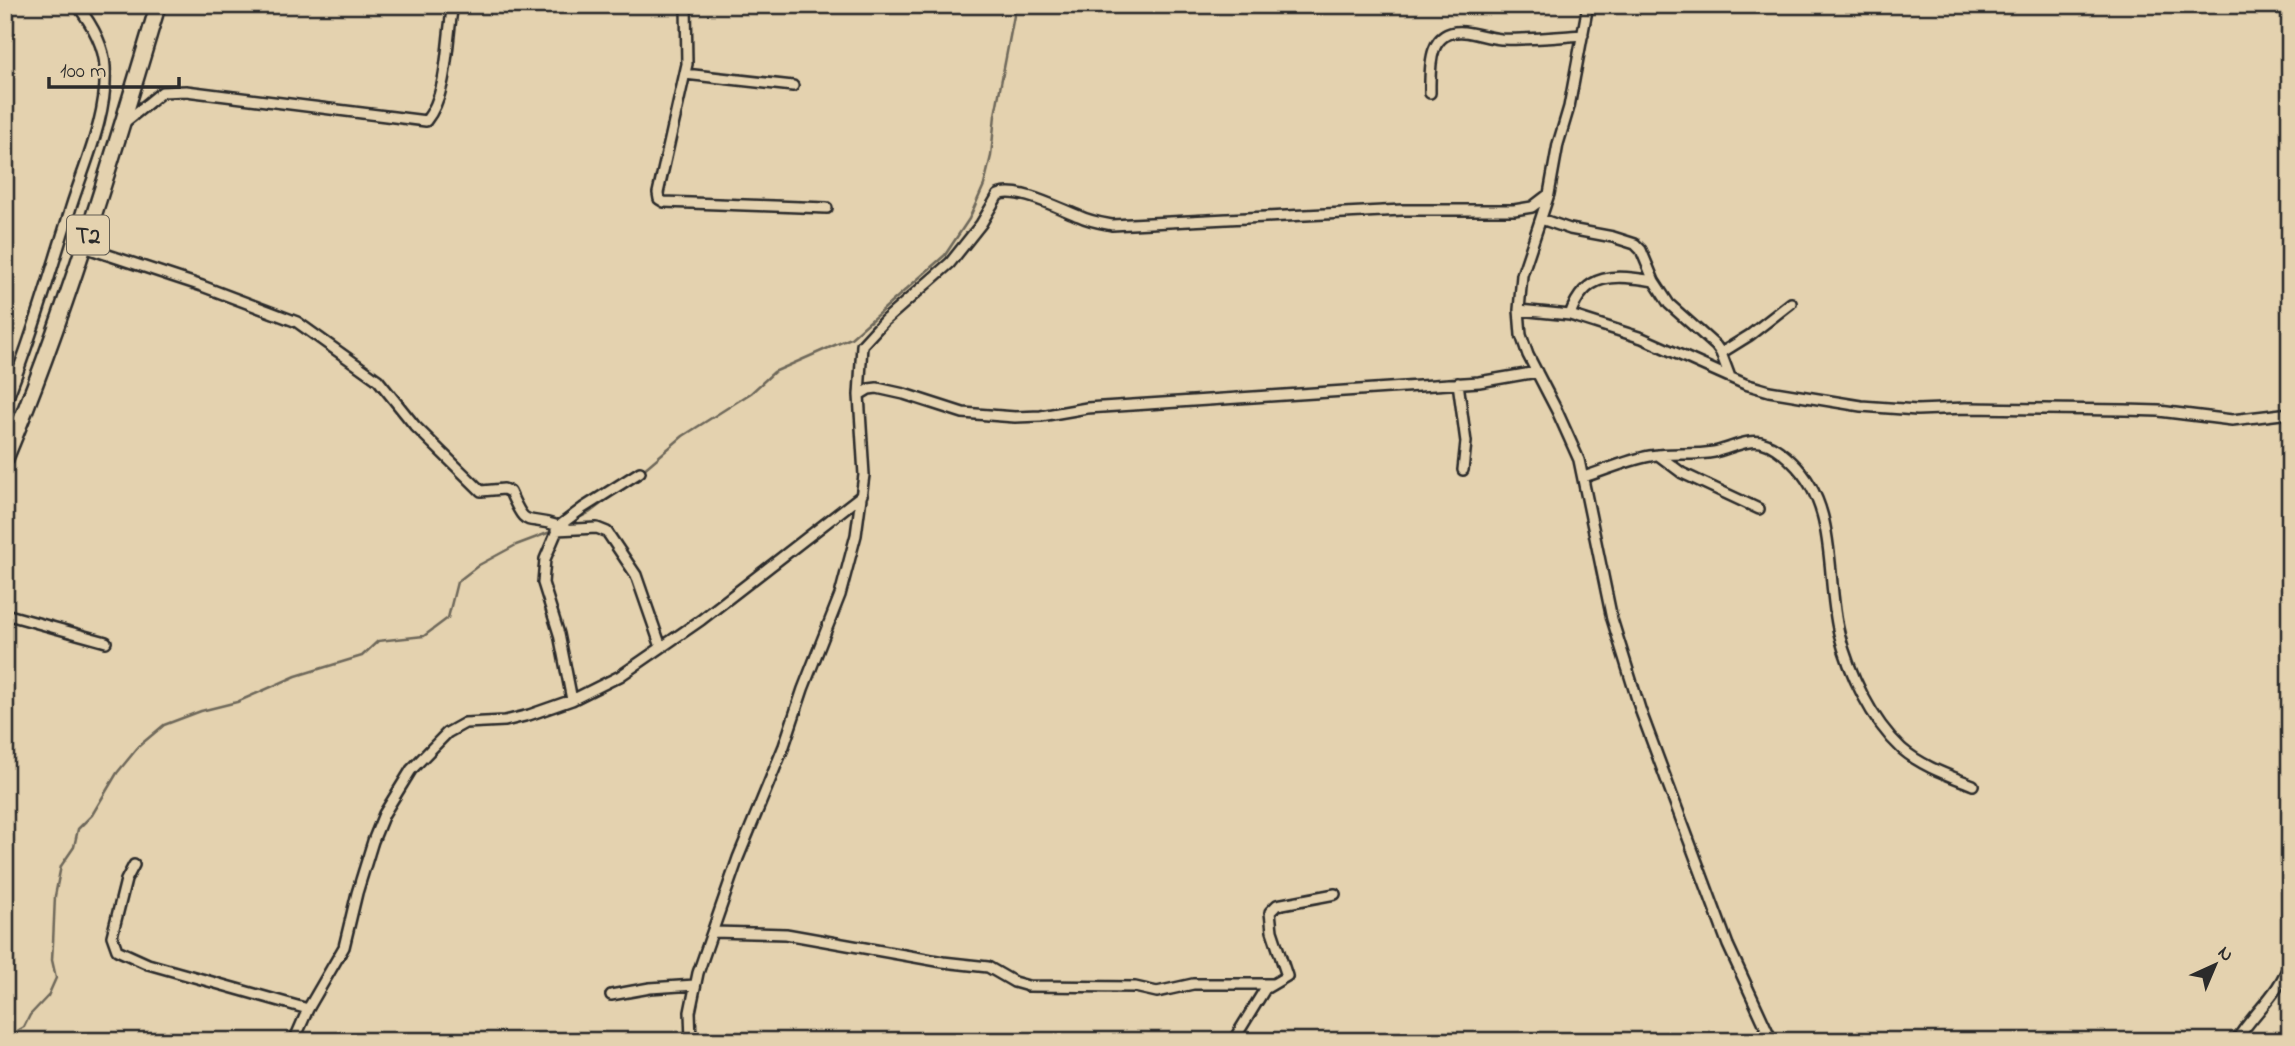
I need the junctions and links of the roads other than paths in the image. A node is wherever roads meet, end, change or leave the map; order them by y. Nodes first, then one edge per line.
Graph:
1 (77, 5) edge
2 (158, 5) edge
3 (453, 5) edge
4 (686, 5) edge
5 (1588, 5) edge
6 (1583, 35) junction
7 (685, 74) junction
8 (793, 86) dead end
9 (1430, 93) dead end
10 (123, 123) junction
11 (1549, 194) junction
12 (827, 208) dead end
13 (1541, 219) junction
14 (84, 247) junction
15 (1654, 281) junction
16 (1791, 303) dead end
17 (1519, 310) junction
18 (1570, 316) junction
19 (1721, 353) junction
20 (1537, 372) junction
21 (1730, 377) junction
22 (1458, 383) junction
23 (859, 395) junction
24 (5, 405) edge
25 (2290, 413) edge
26 (1658, 455) junction
27 (5, 460) edge
28 (1463, 470) dead end
29 (640, 472) dead end
30 (1584, 477) junction
31 (862, 495) junction
32 (1759, 509) dead end
33 (558, 528) junction
34 (5, 614) edge
35 (106, 642) dead end
36 (662, 647) junction
37 (572, 700) junction
38 (1973, 785) dead end
39 (134, 865) dead end
40 (1335, 894) dead end
41 (713, 932) junction
42 (2289, 962) edge
43 (1272, 984) junction
44 (695, 985) junction
45 (611, 995) dead end
46 (308, 1009) junction
47 (294, 1041) edge
48 (691, 1041) edge
49 (1233, 1041) edge
50 (1772, 1041) edge
51 (2236, 1041) edge

1 - 24 street
2 - 10 highway, T2
3 - 10 street
4 - 7 street
5 - 6 street
6 - 9 street
6 - 11 street
7 - 8 street
7 - 12 street
10 - 14 highway, T2
11 - 13 street
11 - 23 street
13 - 15 street
13 - 17 street
14 - 27 highway, T2
14 - 33 street
15 - 18 street
15 - 19 street
16 - 19 street
17 - 18 street
17 - 20 street
18 - 21 street
19 - 21 street
20 - 22 street
20 - 30 street
21 - 25 street
22 - 23 street
22 - 28 street
23 - 31 street
26 - 30 street
26 - 32 street
26 - 38 street
29 - 33 street
30 - 50 street
31 - 36 street
31 - 41 street
33 - 36 street
33 - 37 street
34 - 35 street
36 - 37 street
37 - 46 street
39 - 46 street
40 - 43 street
41 - 43 street
41 - 44 street
42 - 51 street
43 - 49 street
44 - 45 street
44 - 48 street
46 - 47 street

